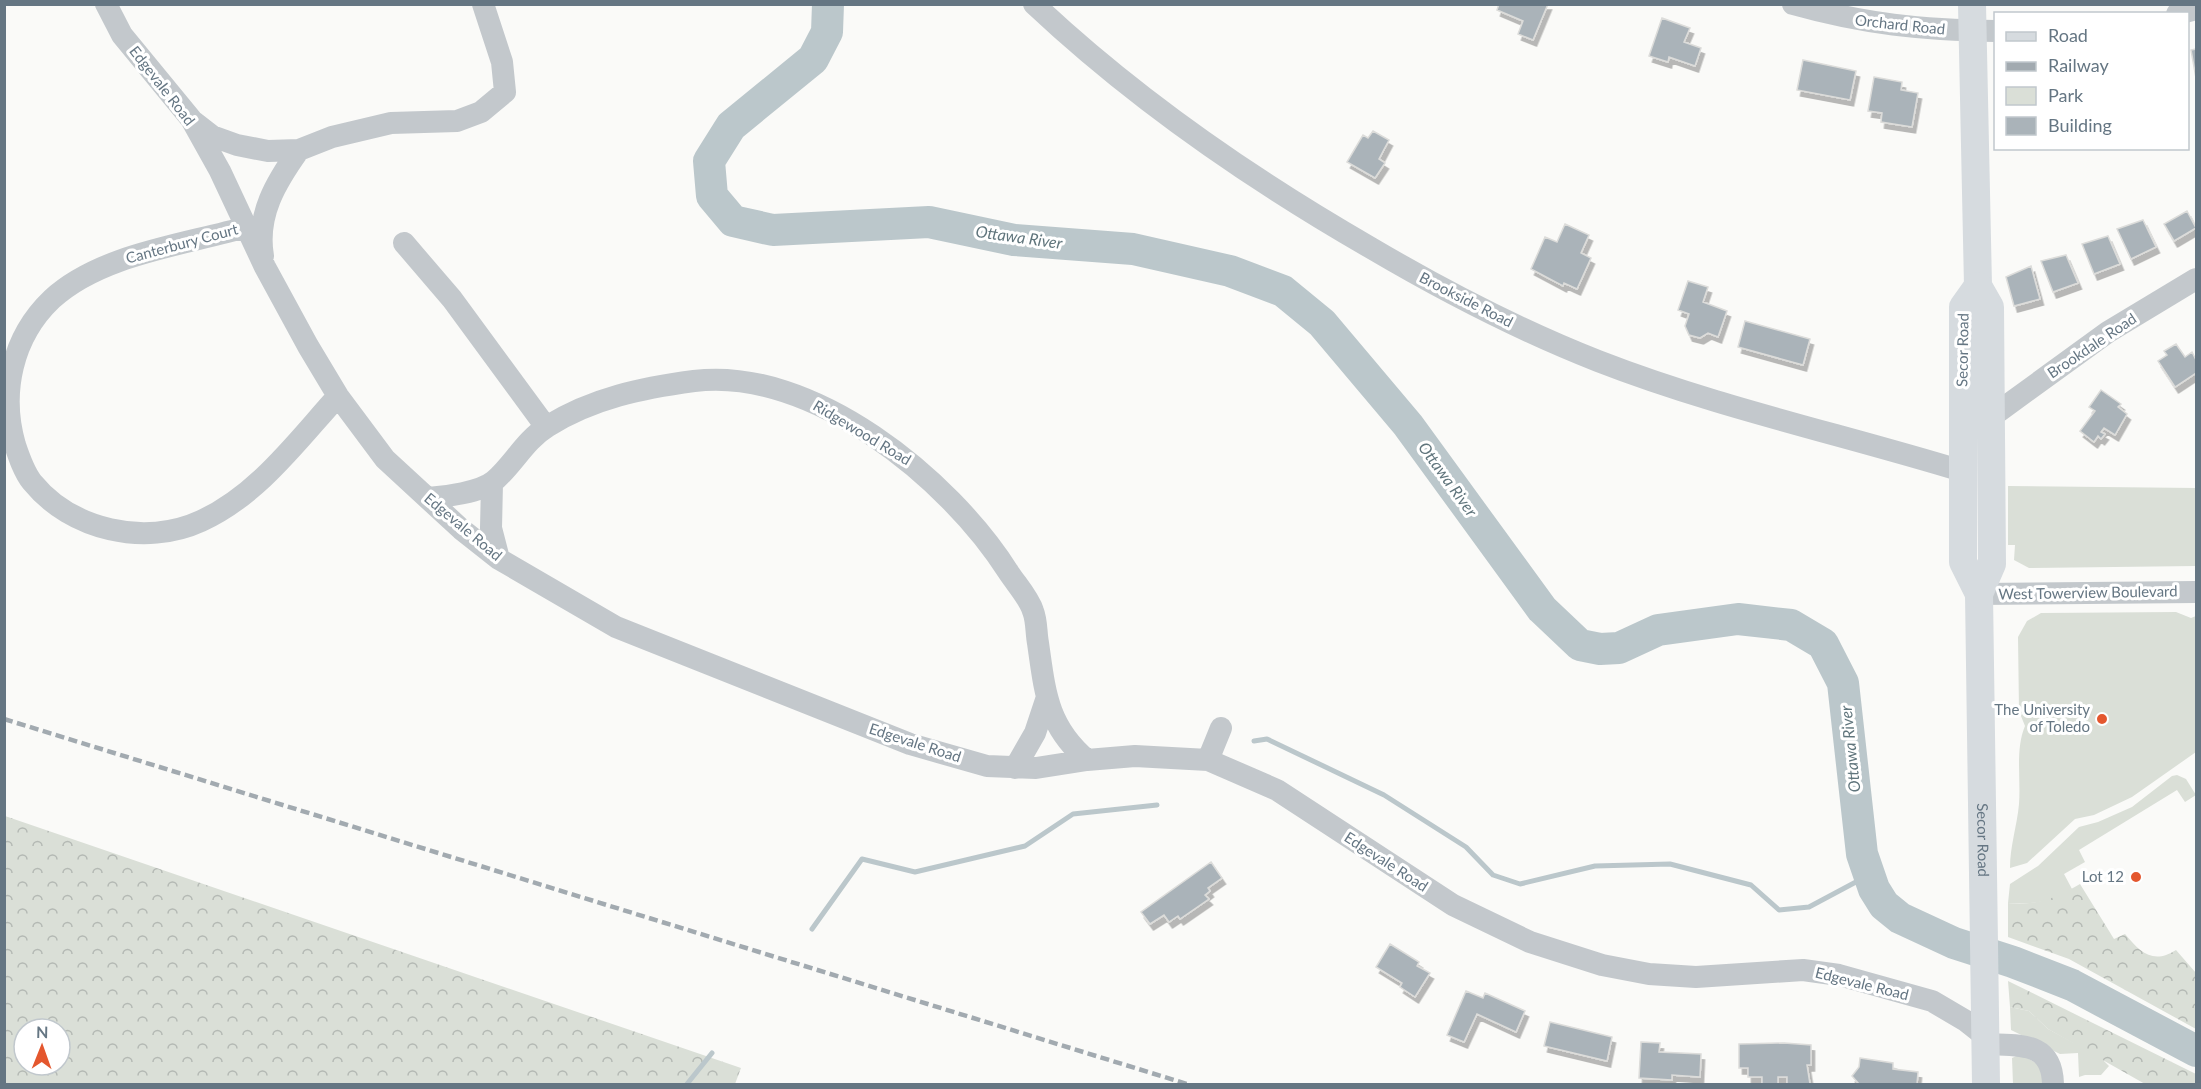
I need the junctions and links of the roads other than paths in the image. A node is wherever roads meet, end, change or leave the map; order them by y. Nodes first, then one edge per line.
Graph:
1 (106, 4) edge
2 (483, 4) edge
3 (1793, 4) edge
4 (1044, 7) edge
5 (1980, 22) edge
6 (190, 119) junction
7 (299, 150) junction
8 (246, 227) junction
9 (404, 243) dead end
10 (265, 267) junction
11 (2196, 279) edge
12 (1978, 286) junction
13 (338, 396) junction
14 (1991, 417) junction
15 (546, 427) junction
16 (1962, 471) junction
17 (492, 483) junction
18 (428, 498) junction
19 (499, 559) junction
20 (2196, 592) edge
21 (1979, 594) junction
22 (1046, 700) junction
23 (1221, 728) dead end
24 (1087, 760) junction
25 (1208, 760) junction
26 (1015, 768) junction
27 (1985, 1040) junction
28 (1986, 1084) edge
29 (2053, 1084) edge

1 - 6 street, Edgevale Road
2 - 7 street
3 - 5 street, Orchard Road
4 - 16 street, Brookside Road
5 - 12 main road, Secor Road
6 - 7 street
6 - 8 street, Edgevale Road
7 - 10 street
8 - 10 street, Edgevale Road
8 - 13 street, Canterbury Court
9 - 15 street
10 - 13 street, Edgevale Road
11 - 14 street, Brookdale Road
12 - 14 main road, Secor Road
12 - 16 main road, Secor Road
13 - 18 street, Edgevale Road
14 - 21 main road, Secor Road
15 - 17 street, Ridgewood Road
15 - 22 street, Ridgewood Road
16 - 21 main road, Secor Road
17 - 18 street
17 - 19 street
18 - 19 street, Edgevale Road
19 - 26 street, Edgevale Road
20 - 21 street, West Towerview Boulevard
21 - 27 main road, Secor Road
22 - 24 street, Ridgewood Road
22 - 26 street, Ridgewood Road
23 - 25 street
24 - 25 street, Edgevale Road
24 - 26 street, Edgevale Road
25 - 27 street, Edgevale Road
27 - 28 main road, Secor Road
27 - 29 street

